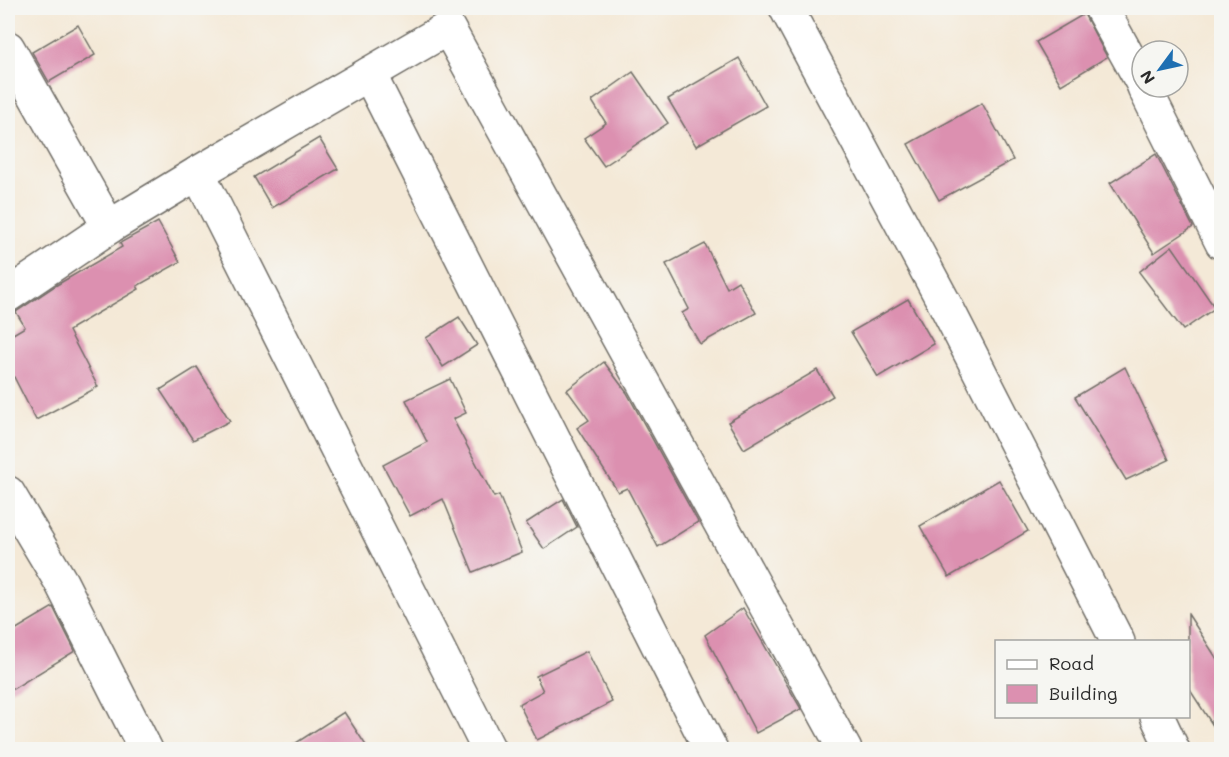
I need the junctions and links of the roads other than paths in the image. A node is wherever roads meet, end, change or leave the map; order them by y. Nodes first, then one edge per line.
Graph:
1 (786, 8) edge
2 (1101, 8) edge
3 (8, 48) edge
4 (1130, 60) edge
5 (369, 74) junction
6 (1150, 99) edge
7 (198, 173) junction
8 (109, 227) junction
9 (1221, 243) edge
10 (8, 296) edge
11 (8, 493) edge
12 (1117, 640) edge
13 (1157, 718) edge
14 (146, 750) edge
15 (489, 750) edge
16 (711, 750) edge
17 (845, 750) edge
18 (1173, 750) edge

1 - 12 street
2 - 4 street
3 - 8 street
5 - 7 street
5 - 16 street
5 - 17 street
6 - 9 street
7 - 8 street
7 - 15 street
8 - 10 street
11 - 14 street
13 - 18 street

